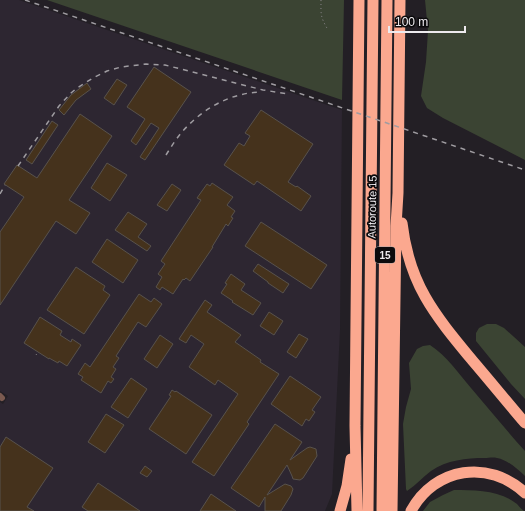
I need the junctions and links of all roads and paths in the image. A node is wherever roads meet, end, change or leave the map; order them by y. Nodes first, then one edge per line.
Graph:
1 (321, 0) edge
2 (360, 0) edge
3 (373, 0) edge
4 (387, 0) edge
5 (400, 0) edge
6 (328, 30) dead end
7 (398, 193) junction
8 (38, 352) dead end
9 (36, 355) dead end
10 (525, 423) edge
11 (355, 426) junction
12 (525, 493) edge
13 (340, 511) edge
14 (357, 511) edge
15 (368, 511) edge
16 (382, 511) edge
17 (392, 511) edge
18 (411, 511) edge

1 - 6 path
2 - 11 highway
3 - 15 highway, Autoroute 15 / 15
4 - 16 highway, Autoroute 15 / 15
5 - 7 highway
7 - 10 highway
7 - 17 highway
8 - 9 path
11 - 13 highway
11 - 14 highway
12 - 18 highway

